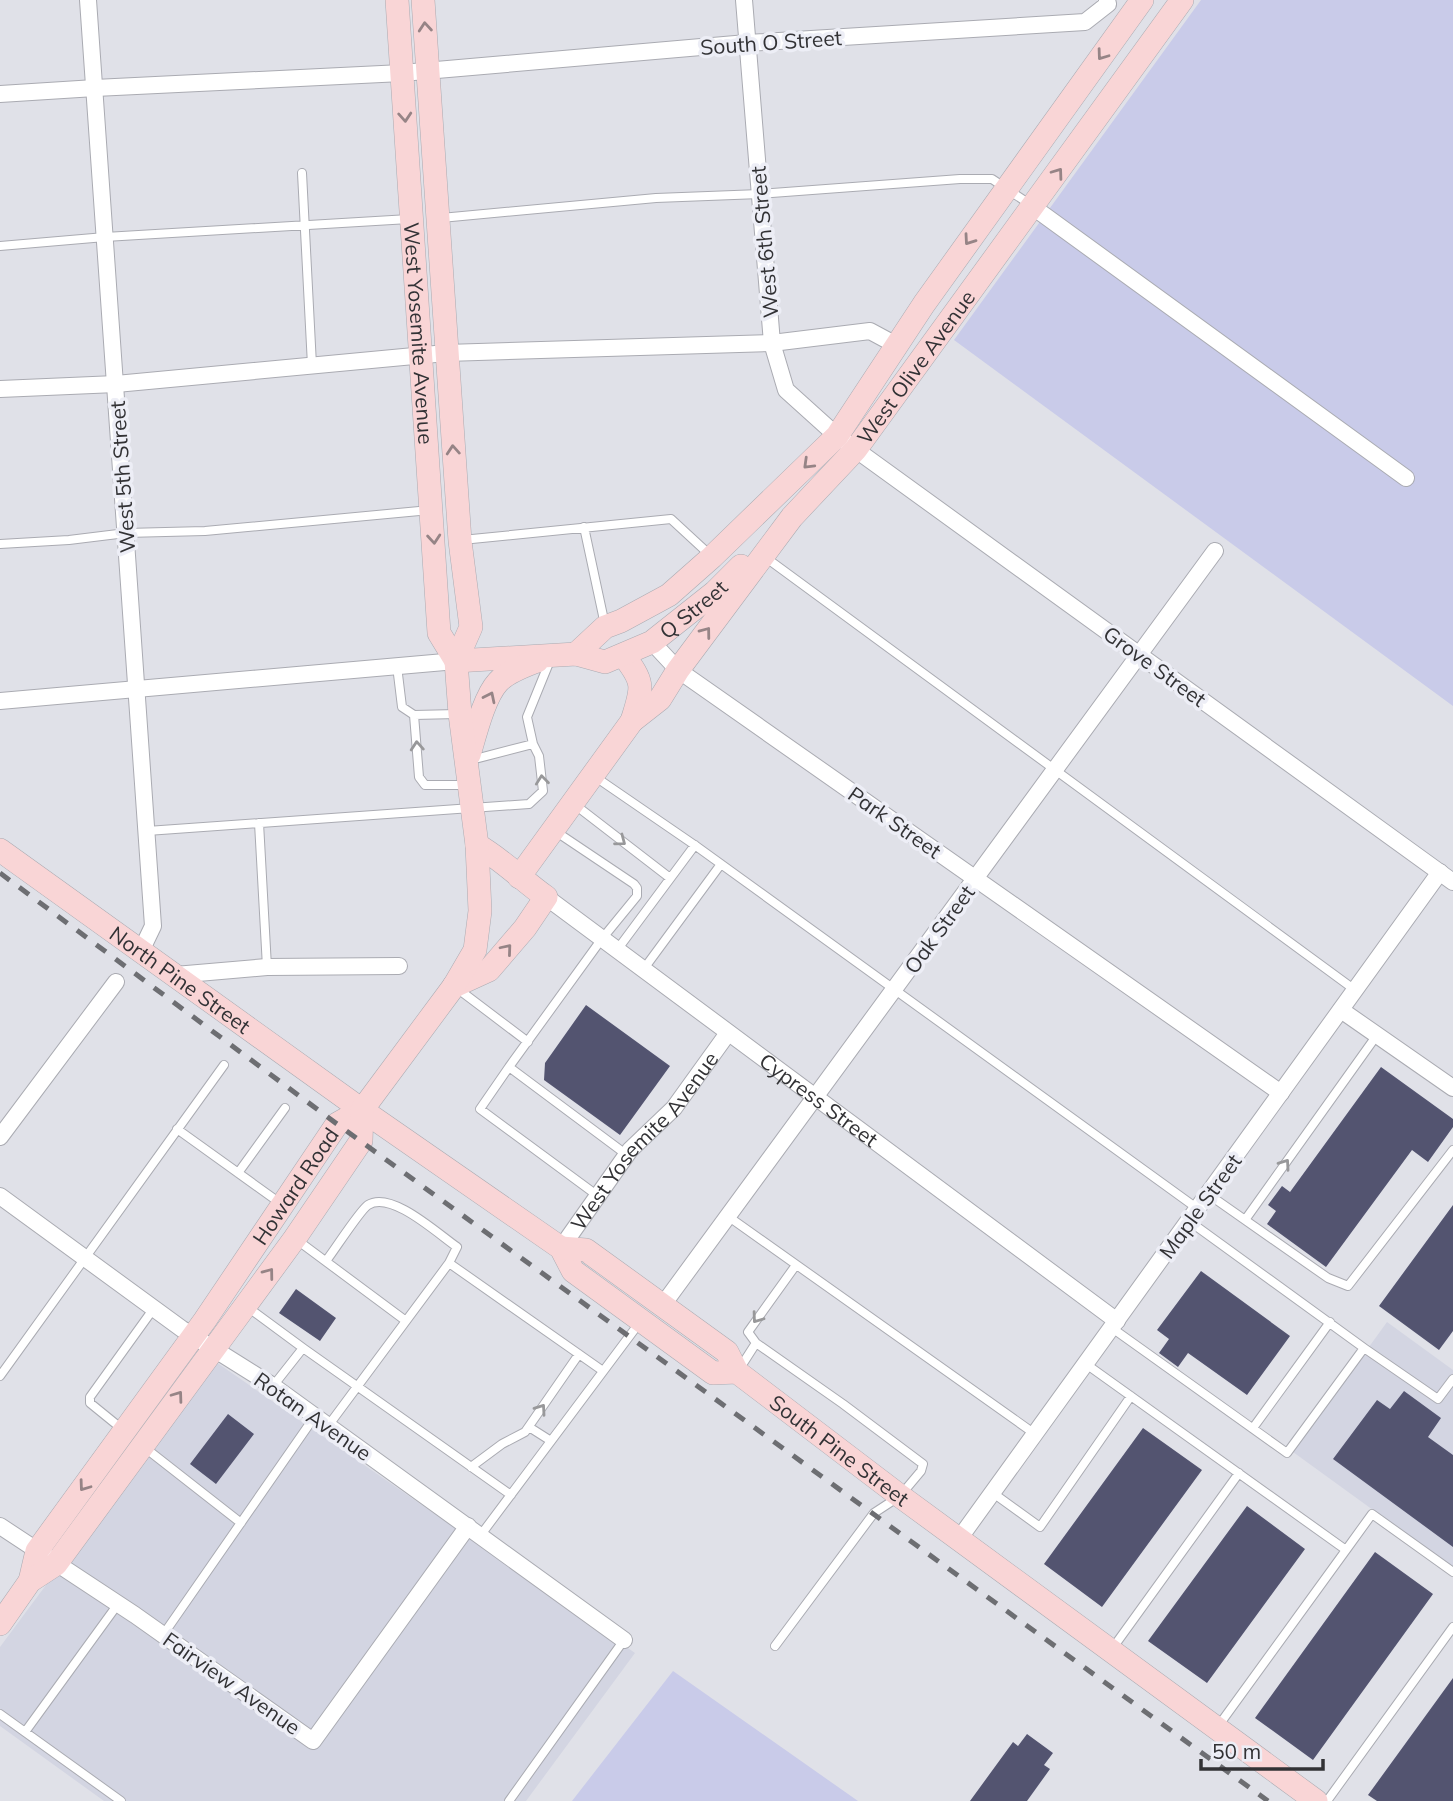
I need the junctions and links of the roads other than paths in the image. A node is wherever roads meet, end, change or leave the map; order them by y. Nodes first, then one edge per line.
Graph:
1 (88, 0) edge
2 (397, 0) edge
3 (423, 0) edge
4 (744, 0) edge
5 (1142, 0) edge
6 (1182, 0) edge
7 (1108, 2) edge
8 (747, 43) junction
9 (429, 69) junction
10 (402, 73) junction
11 (94, 88) junction
12 (0, 94) edge
13 (302, 173) dead end
14 (1007, 188) junction
15 (760, 194) junction
16 (1033, 207) junction
17 (438, 218) junction
18 (413, 219) junction
19 (305, 225) junction
20 (105, 237) junction
21 (0, 246) edge
22 (772, 343) junction
23 (897, 345) junction
24 (446, 353) junction
25 (420, 357) junction
26 (312, 365) junction
27 (116, 384) junction
28 (0, 389) edge
29 (837, 436) junction
30 (856, 449) junction
31 (1406, 478) dead end
32 (431, 510) junction
33 (792, 517) junction
34 (584, 527) junction
35 (126, 533) junction
36 (460, 541) junction
37 (0, 544) edge
38 (1214, 551) dead end
39 (763, 555) junction
40 (712, 557) junction
41 (669, 595) joint
42 (605, 628) junction
43 (652, 642) junction
44 (576, 654) junction
45 (1139, 654) junction
46 (551, 655) junction
47 (623, 655) junction
48 (456, 661) junction
49 (397, 666) junction
50 (678, 670) junction
51 (137, 690) junction
52 (0, 701) edge
53 (460, 714) junction
54 (414, 715) junction
55 (632, 721) junction
56 (533, 744) junction
57 (467, 761) junction
58 (1055, 770) junction
59 (592, 774) junction
60 (472, 796) junction
61 (572, 803) junction
62 (259, 823) junction
63 (553, 829) junction
64 (147, 831) junction
65 (477, 845) junction
66 (695, 845) junction
67 (0, 850) edge
68 (721, 864) junction
69 (519, 877) junction
70 (1447, 877) edge
71 (670, 878) junction
72 (976, 879) junction
73 (546, 897) junction
74 (601, 940) junction
75 (617, 950) junction
76 (141, 951) junction
77 (399, 966) dead end
78 (267, 967) junction
79 (643, 970) junction
80 (175, 975) junction
81 (116, 982) dead end
82 (454, 986) junction
83 (895, 990) junction
84 (1355, 990) junction
85 (1341, 1010) junction
86 (728, 1032) junction
87 (1377, 1035) junction
88 (528, 1042) junction
89 (225, 1065) dead end
90 (509, 1067) junction
91 (1453, 1088) edge
92 (1281, 1093) junction
93 (816, 1098) junction
94 (285, 1108) dead end
95 (362, 1110) junction
96 (177, 1129) junction
97 (0, 1138) edge
98 (1453, 1150) edge
99 (627, 1155) junction
100 (237, 1173) junction
101 (1208, 1194) junction
102 (0, 1196) edge
103 (598, 1196) junction
104 (282, 1204) junction
105 (1194, 1215) junction
106 (729, 1217) junction
107 (1245, 1220) junction
108 (295, 1238) junction
109 (563, 1252) junction
110 (86, 1258) junction
111 (326, 1261) junction
112 (449, 1262) junction
113 (796, 1265) junction
114 (245, 1306) junction
115 (662, 1306) junction
116 (154, 1308) junction
117 (641, 1320) junction
118 (406, 1321) junction
119 (1330, 1322) junction
120 (1114, 1325) junction
121 (193, 1335) junction
122 (756, 1343) junction
123 (214, 1348) junction
124 (303, 1348) junction
125 (1364, 1348) junction
126 (579, 1354) junction
127 (1086, 1364) junction
128 (735, 1370) junction
129 (603, 1371) junction
130 (0, 1376) edge
131 (1453, 1379) edge
132 (273, 1386) junction
133 (357, 1387) junction
134 (1131, 1396) junction
135 (321, 1421) junction
136 (529, 1427) junction
137 (1253, 1428) junction
138 (1035, 1434) junction
139 (133, 1438) junction
140 (551, 1441) junction
141 (471, 1467) junction
142 (1240, 1474) junction
143 (993, 1493) junction
144 (511, 1495) junction
145 (900, 1496) junction
146 (241, 1523) junction
147 (0, 1526) edge
148 (474, 1531) junction
149 (959, 1539) junction
150 (1346, 1549) junction
151 (46, 1557) junction
152 (1453, 1572) edge
153 (118, 1604) junction
154 (0, 1623) edge
155 (1453, 1627) edge
156 (163, 1634) junction
157 (624, 1640) joint
158 (775, 1646) dead end
159 (1112, 1650) junction
160 (0, 1714) edge
161 (1217, 1728) junction
162 (24, 1731) junction
163 (121, 1801) edge
164 (509, 1801) edge
165 (1316, 1801) edge
166 (1326, 1801) edge

1 - 11 street, West 5th Street
2 - 10 main road, West Yosemite Avenue
9 -> 3 main road, West Yosemite Avenue
4 - 8 street, West 6th Street
5 -> 14 main road, West Olive Avenue
16 -> 6 main road, West Olive Avenue
7 - 8 street, South O Street
8 - 9 street, South O Street
8 - 15 street, West 6th Street
9 - 10 street, South O Street
9 - 17 main road, West Yosemite Avenue
10 - 11 street, South O Street
10 -> 18 main road, West Yosemite Avenue
11 - 12 street, South O Street
11 - 20 street, West 5th Street
13 - 19 lane
14 - 15 lane
14 - 16 lane
14 -> 23 main road, West Olive Avenue
15 - 17 lane
15 - 22 street, West 6th Street
16 - 30 main road, West Olive Avenue
16 - 31 street
17 - 24 main road, West Yosemite Avenue
18 - 19 lane
18 - 25 main road, West Yosemite Avenue
19 - 20 lane
19 - 26 lane
20 - 21 lane
20 - 27 street, West 5th Street
22 - 23 street
22 - 24 street
22 - 29 street, West 6th Street
23 - 29 main road, West Olive Avenue
24 - 25 street
36 -> 24 main road, West Yosemite Avenue
25 - 26 street
25 - 32 main road, West Yosemite Avenue
26 - 27 street
27 - 28 street
27 - 35 street, West 5th Street
29 - 30 street, West 6th Street
29 -> 40 main road, West Olive Avenue
30 - 33 main road, West Olive Avenue
30 - 45 street, Grove Street
32 - 35 lane
32 -> 48 main road, West Yosemite Avenue
33 - 39 main road, West Olive Avenue
33 - 43 main road, Q Street
34 - 36 lane
34 - 40 lane
34 - 42 lane
35 - 37 lane
35 - 51 street, West 5th Street
36 - 48 main road, West Yosemite Avenue
38 - 45 street, Oak Street
50 -> 39 main road, West Olive Avenue
39 - 58 lane
40 - 41 main road, West Olive Avenue
40 - 43 main road
41 - 42 main road, Q Street
42 - 44 main road, Q Street
43 - 47 main road, Q Street
43 - 50 street, Park Street
44 - 46 main road, Q Street
44 - 47 main road, Q Street
45 - 58 street, Oak Street
45 - 70 street, Grove Street
46 - 48 main road, Q Street
46 - 56 lane
57 -> 46 main road
47 - 55 main road, West Olive Avenue
48 - 49 street
48 - 53 main road, West Yosemite Avenue
49 - 51 street
49 - 54 lane
50 - 55 main road, West Olive Avenue
50 - 72 street, Park Street
51 - 52 street
51 - 64 street, West 5th Street
53 - 54 lane
53 - 57 main road, West Yosemite Avenue
60 -> 54 lane
55 - 59 main road, West Olive Avenue
56 - 57 lane
60 -> 56 lane
57 - 60 main road, West Yosemite Avenue
58 - 72 street, Oak Street
58 - 84 lane
59 - 61 main road, West Olive Avenue
59 - 66 lane
60 - 62 lane
60 - 65 main road, West Yosemite Avenue
61 - 63 main road, West Olive Avenue
61 -> 71 lane
62 - 64 lane
62 - 78 lane
63 - 69 main road, West Olive Avenue
63 - 74 lane
64 - 76 street, West 5th Street
65 - 69 main road, Cypress Street
65 - 82 main road, West Yosemite Avenue
66 - 68 lane
66 - 71 lane
67 - 76 main road, North Pine Street
68 - 79 lane
68 - 83 lane
69 - 73 main road, Cypress Street
70 - 84 street, Maple Street
71 - 75 lane
72 - 83 street, Oak Street
72 - 92 street, Park Street
73 - 74 street, Cypress Street
82 -> 73 main road
74 - 75 street, Cypress Street
74 - 88 lane
75 - 79 street, Cypress Street
76 - 80 main road, North Pine Street
77 - 78 street
78 - 80 street
79 - 86 street, Cypress Street
80 - 95 main road, North Pine Street
81 - 97 street
82 - 88 lane
82 - 95 main road
83 - 93 street, Oak Street
83 - 105 lane
84 - 85 street, Maple Street
85 - 87 street
85 - 92 street, Maple Street
86 - 93 street, Cypress Street
86 - 99 street, West Yosemite Avenue
87 - 91 street
107 -> 87 lane
88 - 90 lane
89 - 96 lane
90 - 99 lane
90 - 103 lane
92 - 101 street, Maple Street
93 - 106 street, Oak Street
93 - 120 street, Cypress Street
94 - 100 lane
95 - 104 main road, Howard Road
95 - 108 main road, Howard Road
95 - 109 main road, South Pine Street
96 - 100 lane
96 - 110 lane
98 - 107 lane
99 - 103 street, West Yosemite Avenue
100 - 104 lane
101 - 105 street, Maple Street
101 - 107 lane
102 - 110 street, Rotan Avenue
103 - 109 street, West Yosemite Avenue
104 - 121 main road, Howard Road
105 - 119 lane
105 - 120 street, Maple Street
106 - 113 lane
106 - 115 street, Oak Street
108 - 111 lane
114 -> 108 main road, Howard Road
109 - 115 main road
109 - 117 main road, South Pine Street
110 - 116 street, Rotan Avenue
110 - 130 lane
111 - 112 lane
111 - 118 lane
112 - 118 lane
112 - 126 lane
113 -> 122 lane
113 - 138 lane
114 - 123 main road, Howard Road
114 - 124 lane
115 - 128 main road
116 - 121 street, Rotan Avenue
116 - 139 lane
117 - 128 main road, South Pine Street
117 - 129 lane
118 - 133 lane
119 - 125 lane
119 - 137 lane
120 - 127 street, Maple Street
120 - 137 lane
121 - 123 street, Rotan Avenue
121 - 139 main road, Howard Road
122 - 128 lane
122 - 145 lane
123 - 132 street, Rotan Avenue
139 -> 123 main road, Howard Road
124 - 132 lane
124 - 133 lane
125 - 131 lane
125 - 137 lane
126 - 129 lane
136 -> 126 lane
127 - 134 lane
127 - 138 street, Maple Street
128 - 145 main road, South Pine Street
129 - 140 lane
132 - 135 street, Rotan Avenue
133 - 135 lane
133 - 141 lane
134 - 142 lane
134 - 143 lane
135 - 146 lane
135 - 148 street, Rotan Avenue
136 - 140 lane
136 - 141 lane
138 - 143 street, Maple Street
139 - 146 lane
139 - 151 main road, Howard Road
140 - 144 lane
141 - 144 lane
142 - 150 lane
142 - 159 lane
143 - 149 street, Maple Street
144 - 148 lane
145 - 149 main road, South Pine Street
145 - 158 lane
146 - 156 lane
147 - 151 street, Fairview Avenue
148 - 156 street, Fairview Avenue
148 - 157 street, Rotan Avenue
149 - 159 main road, South Pine Street
150 - 152 lane
150 - 161 lane
151 - 153 street, Fairview Avenue
151 - 154 main road, Howard Road
153 - 156 street, Fairview Avenue
153 - 162 lane
155 - 166 lane
157 - 164 lane
159 - 161 main road, South Pine Street
160 - 162 lane
161 - 165 main road, South Pine Street
162 - 163 lane

